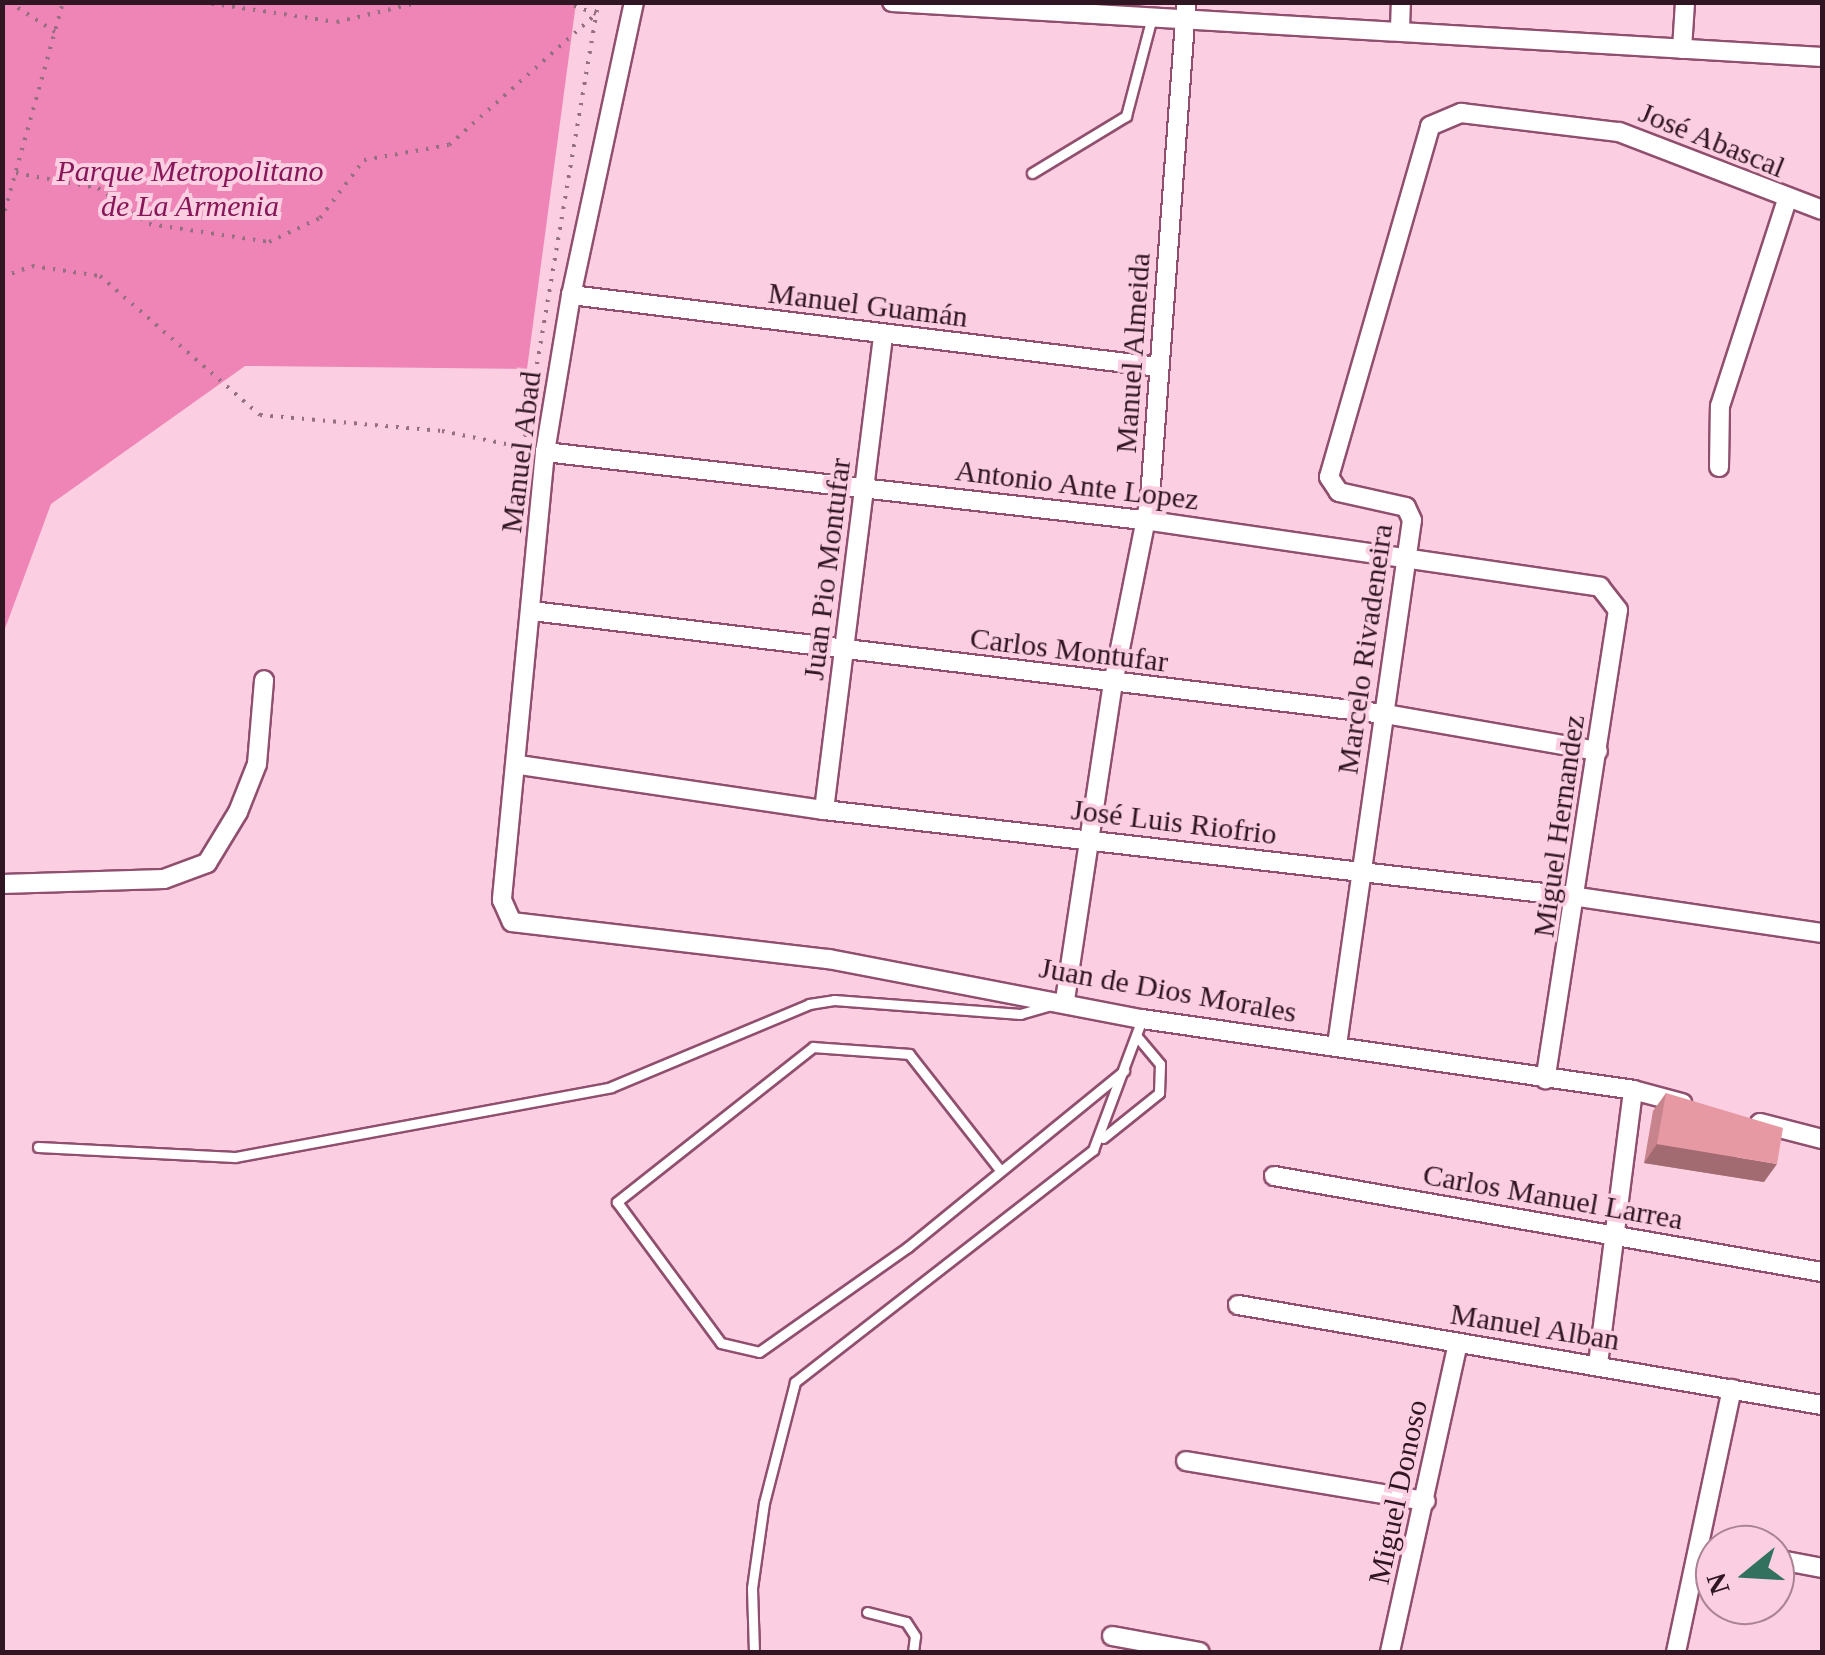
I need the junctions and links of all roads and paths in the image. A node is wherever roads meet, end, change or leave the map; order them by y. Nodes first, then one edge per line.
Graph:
1 (9, 2) edge
2 (62, 2) edge
3 (201, 2) edge
4 (421, 2) edge
5 (566, 2) edge
6 (598, 2) edge
7 (634, 2) edge
8 (892, 2) edge
9 (1401, 2) edge
10 (1685, 2) edge
11 (906, 3) edge
12 (1185, 9) edge
13 (596, 14) junction
14 (1152, 15) junction
15 (1400, 28) junction
16 (54, 32) junction
17 (1682, 50) junction
18 (1822, 57) edge
19 (1461, 113) joint
20 (16, 173) junction
21 (1032, 173) dead end
22 (1787, 200) junction
23 (1822, 210) edge
24 (2, 221) edge
25 (2, 277) edge
26 (570, 295) junction
27 (883, 334) junction
28 (1159, 368) junction
29 (523, 448) junction
30 (546, 452) junction
31 (1719, 466) dead end
32 (866, 486) junction
33 (1143, 520) junction
34 (1407, 558) junction
35 (1600, 587) joint
36 (532, 612) junction
37 (844, 648) junction
38 (264, 680) dead end
39 (1113, 684) junction
40 (1384, 714) junction
41 (1598, 751) junction
42 (519, 766) junction
43 (824, 810) junction
44 (1094, 838) junction
45 (1362, 874) junction
46 (2, 884) edge
47 (1578, 897) junction
48 (505, 913) joint
49 (1822, 933) edge
50 (1065, 1000) junction
51 (1139, 1028) junction
52 (1337, 1045) junction
53 (1124, 1071) junction
54 (1545, 1079) junction
55 (1632, 1090) junction
56 (1709, 1110) edge
57 (1747, 1120) edge
58 (1103, 1138) junction
59 (1822, 1138) edge
60 (38, 1148) dead end
61 (1000, 1170) junction
62 (1274, 1176) dead end
63 (1615, 1236) junction
64 (1822, 1272) edge
65 (1238, 1305) dead end
66 (1458, 1344) junction
67 (1598, 1364) junction
68 (1732, 1389) junction
69 (1822, 1404) edge
70 (1186, 1461) dead end
71 (1426, 1502) junction
72 (1710, 1525) edge
73 (1795, 1563) edge
74 (1822, 1568) edge
75 (1695, 1588) edge
76 (867, 1612) dead end
77 (1112, 1636) dead end
78 (754, 1652) edge
79 (913, 1652) edge
80 (1200, 1652) edge
81 (1390, 1652) edge
82 (1676, 1652) edge

1 - 16 path
2 - 16 path
3 - 4 path
5 - 13 path
6 - 13 path
7 - 26 street, Manuel Abad
8 - 11 street
9 - 15 street
10 - 17 street
11 - 14 street
12 - 14 street
12 - 15 street
12 - 28 street, Manuel Almeida
13 - 20 path
13 - 29 path
14 - 21 lane
15 - 17 street
16 - 20 path
17 - 18 street
19 - 22 street, José Abascal
19 - 34 street, Marcelo Rivadeneira
20 - 24 path
22 - 23 street, José Abascal
22 - 31 street
25 - 29 path
26 - 27 street, Manuel Guamán
26 - 30 street, Manuel Abad
27 - 28 street, Manuel Guamán
27 - 32 street, Juan Pio Montufar
28 - 33 street, Manuel Almeida
29 - 30 path
30 - 32 street, Antonio Ante Lopez
30 - 36 street, Manuel Abad
32 - 33 street, Antonio Ante Lopez
32 - 37 street, Juan Pio Montufar
33 - 34 street, Antonio Ante Lopez
33 - 39 street, Manuel Almeida
34 - 35 street, Antonio Ante Lopez
34 - 40 street, Marcelo Rivadeneira
35 - 41 street, Miguel Hernandez
36 - 37 street, Carlos Montufar
36 - 42 street, Manuel Abad
37 - 39 street, Carlos Montufar
37 - 43 street, Juan Pio Montufar
38 - 46 street
39 - 40 street, Carlos Montufar
39 - 44 street, Manuel Almeida
40 - 41 street, Carlos Montufar
40 - 45 street, Marcelo Rivadeneira
41 - 47 street, Miguel Hernandez
42 - 43 street, José Luis Riofrio
42 - 48 street, Manuel Abad
43 - 44 street, José Luis Riofrio
44 - 45 street, José Luis Riofrio
44 - 50 street, Manuel Almeida
45 - 47 street, José Luis Riofrio
45 - 52 street, Marcelo Rivadeneira
47 - 49 street, José Luis Riofrio
47 - 54 street, Miguel Hernandez
48 - 50 street, Juan de Dios Morales
50 - 51 street, Juan de Dios Morales
50 - 60 lane
51 - 52 street, Juan de Dios Morales
51 - 53 lane
51 - 58 lane
52 - 54 street, Juan de Dios Morales
53 - 58 lane
53 - 61 lane
54 - 55 street, Juan de Dios Morales
55 - 56 street, Juan de Dios Morales
55 - 63 street
57 - 59 street
58 - 78 lane
61 - 61 lane
62 - 63 street, Carlos Manuel Larrea
63 - 64 street, Carlos Manuel Larrea
63 - 67 street
65 - 66 street, Manuel Alban
66 - 67 street, Manuel Alban
66 - 71 street, Miguel Donoso
67 - 68 street, Manuel Alban
68 - 69 street, Manuel Alban
68 - 72 street
70 - 71 street
71 - 81 street, Miguel Donoso
73 - 74 street
75 - 82 street
76 - 79 lane
77 - 80 street

